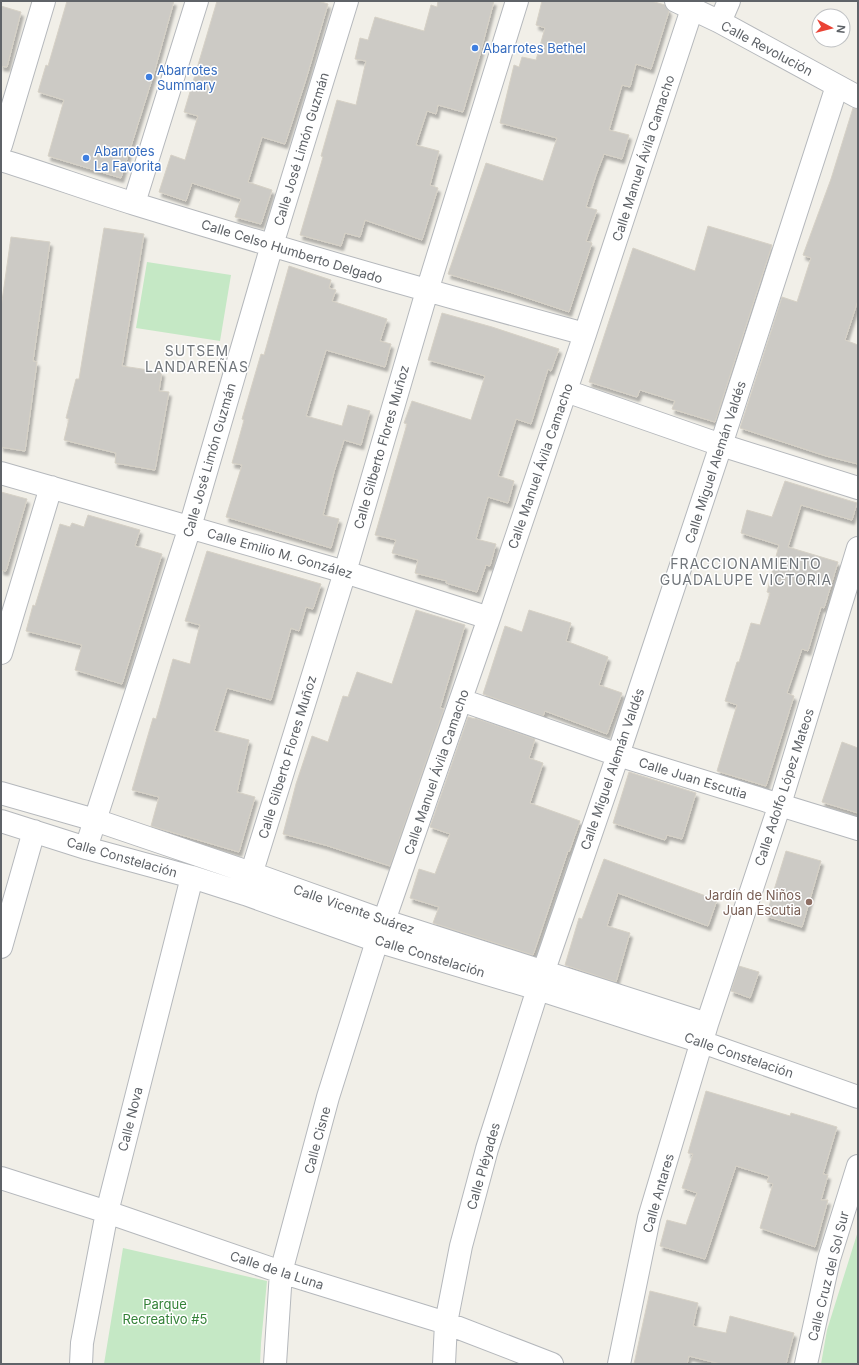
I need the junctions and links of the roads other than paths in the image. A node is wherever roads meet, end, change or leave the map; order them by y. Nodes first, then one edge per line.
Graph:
1 (44, 1) edge
2 (197, 1) edge
3 (347, 1) edge
4 (517, 1) edge
5 (729, 1) edge
6 (684, 5) edge
7 (720, 22) junction
8 (838, 86) junction
9 (858, 97) edge
10 (1, 145) edge
11 (1, 160) edge
12 (134, 203) junction
13 (272, 245) junction
14 (427, 291) junction
15 (585, 334) junction
16 (566, 391) junction
17 (721, 445) junction
18 (1, 473) edge
19 (51, 487) junction
20 (858, 488) edge
21 (190, 527) junction
22 (858, 548) edge
23 (345, 572) junction
24 (489, 618) junction
25 (1, 653) edge
26 (460, 700) junction
27 (618, 755) junction
28 (1, 793) edge
29 (780, 804) junction
30 (95, 820) junction
31 (1, 821) edge
32 (858, 829) edge
33 (34, 831) junction
34 (86, 848) junction
35 (251, 873) junction
36 (192, 877) junction
37 (245, 894) junction
38 (381, 931) junction
39 (1, 947) edge
40 (540, 981) junction
41 (704, 1033) junction
42 (858, 1097) edge
43 (858, 1166) edge
44 (1, 1178) edge
45 (107, 1212) junction
46 (281, 1272) junction
47 (446, 1323) junction
48 (82, 1364) edge
49 (275, 1364) edge
50 (444, 1364) edge
51 (552, 1364) edge
52 (619, 1364) edge
53 (806, 1364) edge

1 - 10 street
2 - 12 street
3 - 13 street, Calle José Limón Guzmán
4 - 14 street, Calle Gilberto Flores Muñoz
5 - 7 street
6 - 7 street, Calle Revolución
6 - 15 street, Calle Manuel Ávila Camacho
7 - 8 street, Calle Revolución
8 - 9 street, Calle Revolución
8 - 17 street, Calle Miguel Alemán Valdés
11 - 12 street, Calle Celso Humberto Delgado
12 - 13 street, Calle Celso Humberto Delgado
13 - 14 street, Calle Celso Humberto Delgado
13 - 21 street, Calle José Limón Guzmán
14 - 15 street, Calle Celso Humberto Delgado
14 - 23 street, Calle Gilberto Flores Muñoz
15 - 16 street, Calle Manuel Ávila Camacho
16 - 17 street
16 - 24 street, Calle Manuel Ávila Camacho
17 - 20 street
17 - 27 street, Calle Miguel Alemán Valdés
18 - 19 street, Calle Emilio M. González
19 - 21 street, Calle Emilio M. González
19 - 25 street
21 - 23 street, Calle Emilio M. González
21 - 30 street, Calle José Limón Guzmán
22 - 29 street, Calle Adolfo López Mateos
23 - 24 street, Calle Emilio M. González
23 - 35 street, Calle Gilberto Flores Muñoz
24 - 26 street, Calle Manuel Ávila Camacho
26 - 27 street, Calle Juan Escutia
26 - 38 street, Calle Manuel Ávila Camacho
27 - 29 street, Calle Juan Escutia
27 - 40 street, Calle Miguel Alemán Valdés
28 - 30 street, Calle Vicente Suárez
29 - 32 street, Calle Juan Escutia
29 - 41 street, Calle Adolfo López Mateos
30 - 34 street, Calle José Limón Guzmán
30 - 35 street, Calle Vicente Suárez
31 - 33 street, Calle Constelación
33 - 34 street, Calle Constelación
33 - 39 street
34 - 36 street, Calle Constelación
35 - 37 street, Calle Gilberto Flores Muñoz
35 - 38 street, Calle Vicente Suárez
36 - 37 street, Calle Constelación
36 - 45 street, Calle Nova
37 - 38 street, Calle Constelación
38 - 40 street, Calle Constelación
38 - 46 street, Calle Cisne
40 - 41 street, Calle Constelación
40 - 47 street, Calle Pléyades
41 - 42 street, Calle Constelación
41 - 52 street, Calle Antares
43 - 53 street, Calle Cruz del Sol Sur
44 - 45 street, Calle de la Luna
45 - 46 street, Calle de la Luna
45 - 48 street, Calle Nova
46 - 47 street, Calle de la Luna
46 - 49 street, Calle Cisne
47 - 50 street, Calle Pléyades
47 - 51 street, Calle de la Luna

